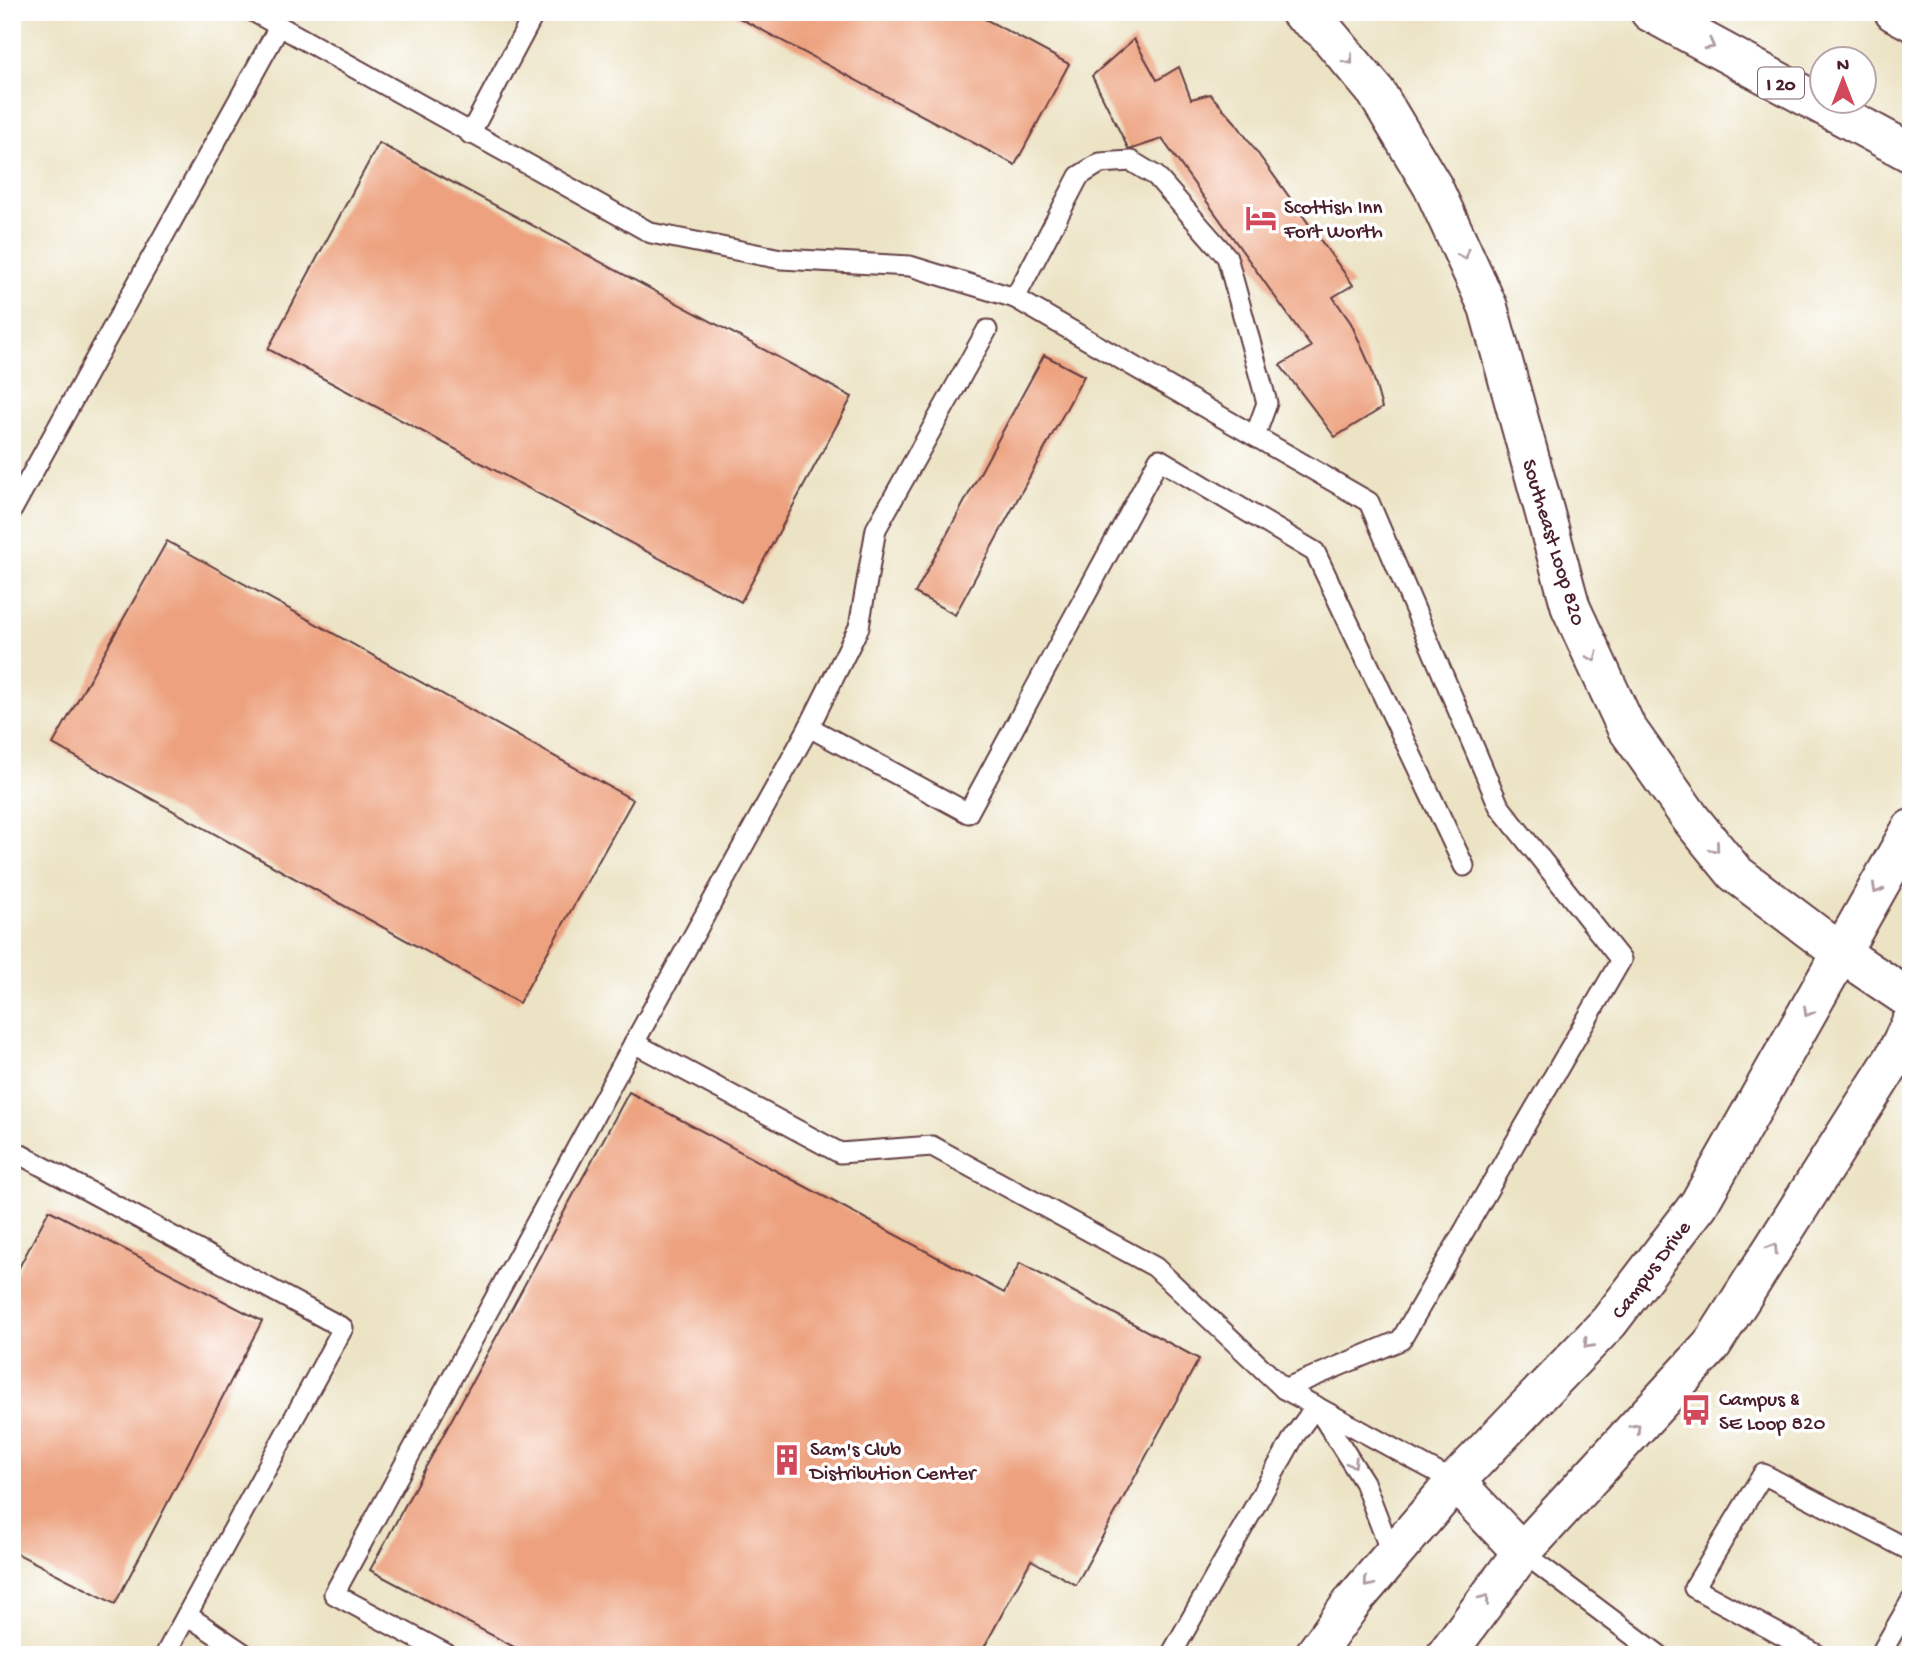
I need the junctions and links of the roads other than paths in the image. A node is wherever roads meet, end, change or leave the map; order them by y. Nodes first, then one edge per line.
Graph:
1 (254, 12) edge
2 (535, 12) edge
3 (1300, 12) edge
4 (1650, 12) edge
5 (1894, 12) edge
6 (1911, 21) edge
7 (279, 27) junction
8 (470, 134) junction
9 (1911, 153) edge
10 (1015, 299) junction
11 (987, 330) dead end
12 (1255, 436) junction
13 (12, 510) edge
14 (809, 727) junction
15 (1911, 829) edge
16 (1464, 866) dead end
17 (1841, 953) junction
18 (1911, 1000) edge
19 (1911, 1023) edge
20 (634, 1043) junction
21 (15, 1157) edge
22 (1284, 1389) junction
23 (1316, 1405) junction
24 (1455, 1482) junction
25 (1911, 1551) edge
26 (1522, 1552) junction
27 (1392, 1555) junction
28 (1911, 1601) edge
29 (187, 1615) junction
30 (164, 1655) edge
31 (246, 1655) edge
32 (448, 1655) edge
33 (1171, 1655) edge
34 (1314, 1655) edge
35 (1446, 1655) edge
36 (1659, 1655) edge
37 (1818, 1655) edge
38 (1880, 1655) edge

1 - 7 lane
2 - 8 lane
3 -> 17 main road, Southeast Loop 820
4 -> 9 main road, I 20
5 - 6 main road
7 - 8 lane
7 - 13 lane
8 - 10 lane
10 - 12 lane
10 - 12 lane
11 - 14 lane
12 - 22 lane
14 - 16 lane
14 - 20 lane
15 -> 17 main road, Campus Drive
17 - 18 main road, Southeast Loop 820
17 -> 24 main road, Campus Drive
26 -> 19 main road
20 - 22 lane
20 - 32 lane
21 - 29 lane
22 - 23 lane
23 - 24 lane
23 -> 27 lane
23 - 33 lane
24 - 26 main road
24 - 27 main road, Campus Drive
25 - 37 lane
35 -> 26 main road
26 - 36 lane
27 -> 34 main road, Campus Drive
28 - 38 lane
29 - 30 lane
29 - 31 lane

